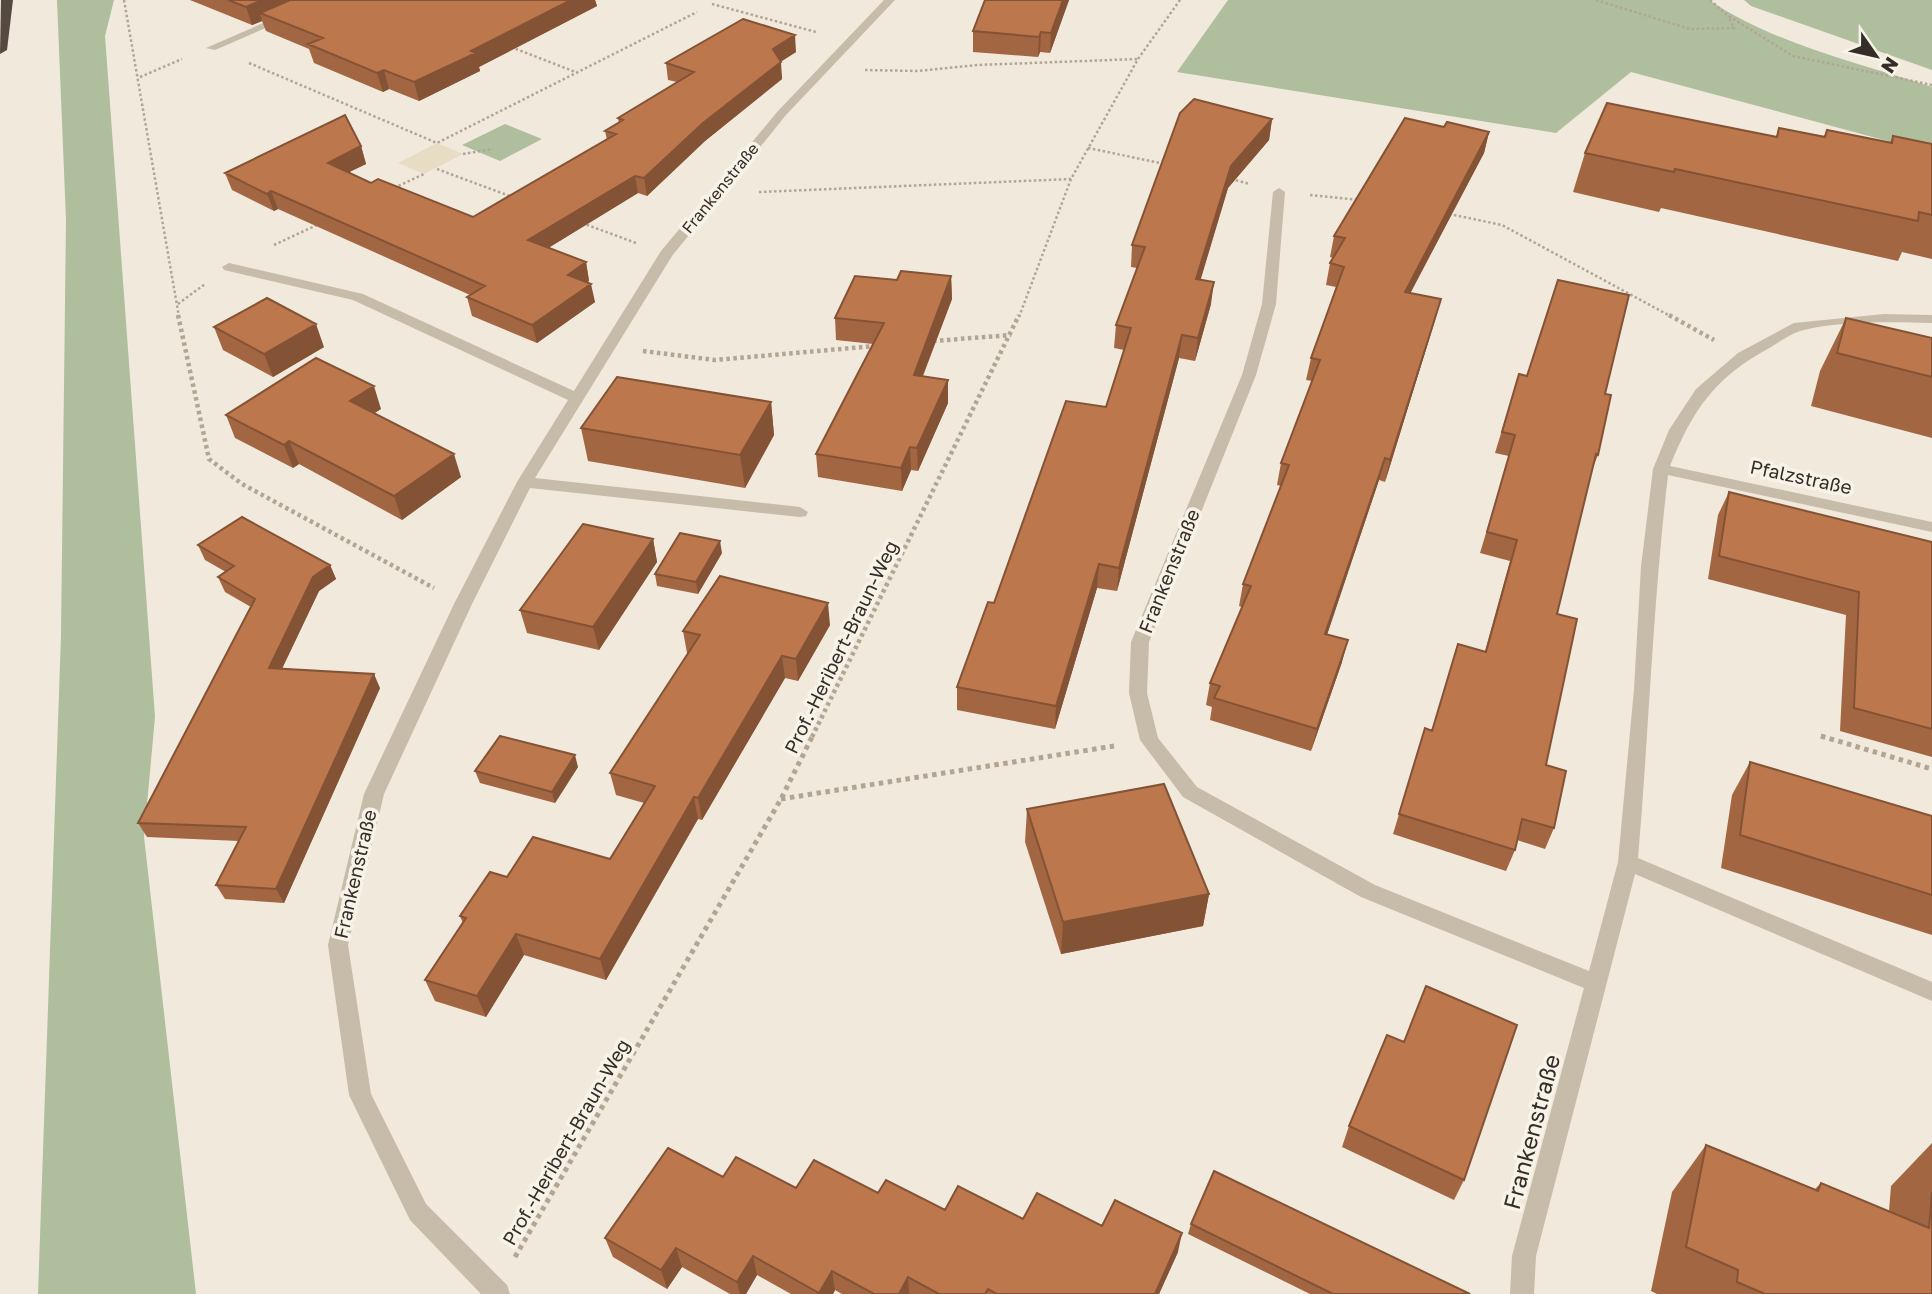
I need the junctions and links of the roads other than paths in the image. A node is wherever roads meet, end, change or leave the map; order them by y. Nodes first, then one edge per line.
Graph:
1 (8, 0) edge
2 (325, 0) edge
3 (890, 0) edge
4 (211, 47) road end
5 (0, 50) edge
6 (1279, 192) dead end
7 (229, 267) road end
8 (1932, 318) edge
9 (576, 398) junction
10 (1661, 468) junction
11 (525, 482) junction
12 (800, 512) dead end
13 (1932, 527) edge
14 (1628, 862) junction
15 (1597, 984) junction
16 (1932, 992) edge
17 (497, 1293) edge
18 (1522, 1294) edge

1 - 5 highway
2 - 4 street
3 - 9 street, Frankenstraße
6 - 15 street, Frankenstraße
7 - 9 street
8 - 10 street, Frankenstraße
9 - 11 street, Frankenstraße
10 - 13 street, Pfalzstraße
10 - 14 street, Frankenstraße
11 - 12 street
11 - 17 street, Frankenstraße
14 - 15 street, Frankenstraße
14 - 16 street
15 - 18 street, Frankenstraße

